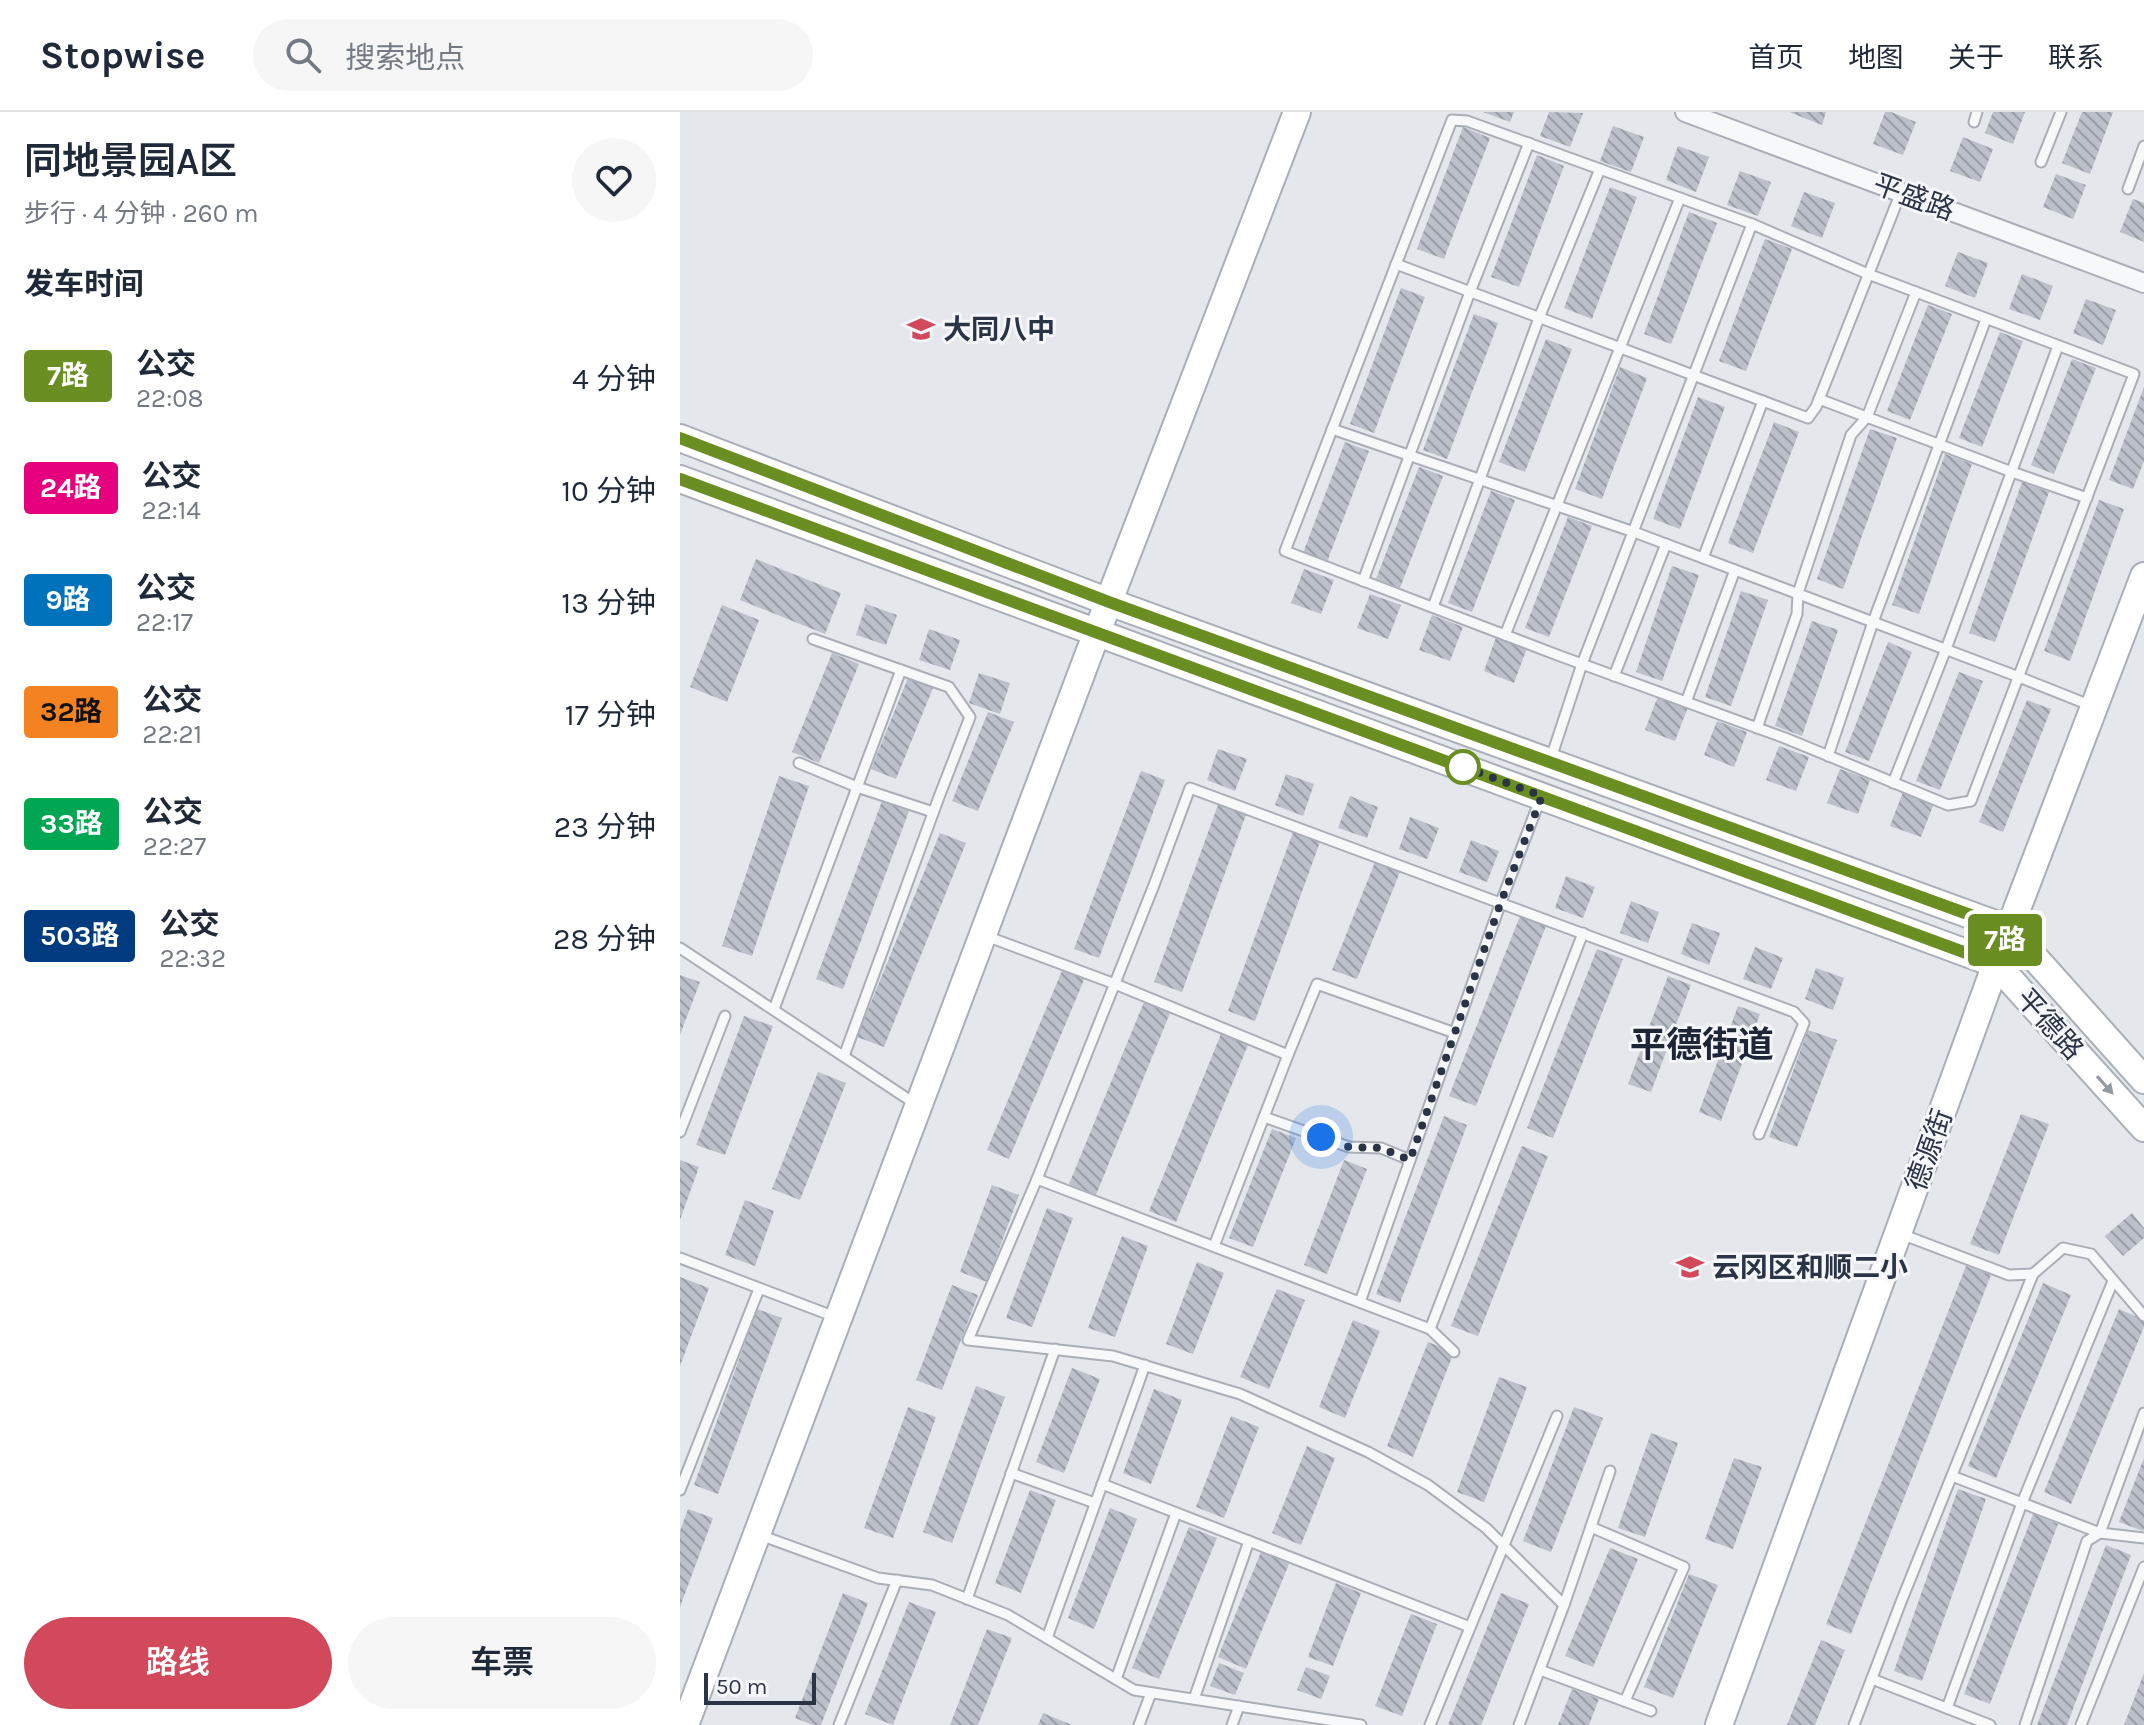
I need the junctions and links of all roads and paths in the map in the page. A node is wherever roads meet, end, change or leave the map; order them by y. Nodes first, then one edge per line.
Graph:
1 (1297, 112) edge
2 (1685, 112) edge
3 (2061, 112) edge
4 (1529, 143) junction
5 (2144, 146) edge
6 (2041, 162) dead end
7 (1600, 169) junction
8 (2128, 189) dead end
9 (1901, 192) junction
10 (1680, 198) junction
11 (1752, 224) junction
12 (1396, 264) junction
13 (1868, 274) junction
14 (2144, 283) edge
15 (1470, 292) junction
16 (1916, 292) junction
17 (1539, 318) junction
18 (1986, 319) junction
19 (2058, 346) junction
20 (1621, 349) junction
21 (1694, 376) junction
22 (1819, 399) junction
23 (1763, 401) junction
24 (1867, 417) junction
25 (1332, 429) junction
26 (680, 438) edge
27 (1938, 444) junction
28 (1410, 457) junction
29 (2012, 472) junction
30 (680, 479) edge
31 (1479, 480) junction
32 (2087, 498) junction
33 (1556, 506) junction
34 (1634, 532) junction
35 (1666, 544) junction
36 (1703, 558) junction
37 (1735, 570) junction
38 (2144, 576) edge
39 (1363, 581) junction
40 (1798, 593) junction
41 (1109, 602) junction
42 (1433, 607) junction
43 (1873, 622) junction
44 (1097, 632) junction
45 (1505, 635) junction
46 (813, 639) dead end
47 (1946, 649) junction
48 (1582, 664) junction
49 (901, 670) junction
50 (1614, 676) junction
51 (2019, 677) junction
52 (1686, 702) junction
53 (2093, 707) junction
54 (1757, 728) junction
55 (1828, 756) junction
56 (1550, 761) junction
57 (799, 763) dead end
58 (1893, 783) junction
59 (857, 787) junction
60 (1542, 796) junction
61 (933, 812) junction
62 (1501, 902) junction
63 (2009, 929) junction
64 (1583, 933) junction
65 (983, 935) junction
66 (680, 948) edge
67 (1996, 964) junction
68 (1115, 984) junction
69 (774, 1009) junction
70 (725, 1016) dead end
71 (1455, 1033) junction
72 (1288, 1055) junction
73 (844, 1056) junction
74 (2144, 1080) edge
75 (918, 1106) junction
76 (1264, 1117) junction
77 (2144, 1128) edge
78 (680, 1132) edge
79 (1759, 1134) dead end
80 (1410, 1160) junction
81 (1037, 1179) junction
82 (1898, 1233) junction
83 (1214, 1246) junction
84 (681, 1260) edge
85 (2033, 1274) junction
86 (2113, 1281) junction
87 (759, 1289) junction
88 (1360, 1302) junction
89 (2144, 1316) edge
90 (838, 1319) junction
91 (1430, 1329) junction
92 (1055, 1349) junction
93 (1454, 1352) dead end
94 (1145, 1365) junction
95 (2144, 1413) edge
96 (1557, 1416) dead end
97 (1610, 1471) dead end
98 (1011, 1473) junction
99 (1952, 1476) junction
100 (1102, 1484) junction
101 (680, 1490) edge
102 (1095, 1503) junction
103 (2022, 1503) junction
104 (1176, 1513) junction
105 (1591, 1527) junction
106 (2100, 1533) junction
107 (757, 1534) junction
108 (2144, 1538) edge
109 (1249, 1541) junction
110 (1504, 1546) junction
111 (2144, 1567) edge
112 (897, 1580) junction
113 (967, 1599) junction
114 (1564, 1605) junction
115 (1470, 1627) junction
116 (1047, 1638) junction
117 (1540, 1670) junction
118 (1116, 1679) junction
119 (1872, 1679) junction
120 (1151, 1693) junction
121 (1194, 1699) junction
122 (1625, 1701) junction
123 (1239, 1706) junction
124 (1947, 1708) junction
125 (1651, 1711) dead end
126 (684, 1720) edge
127 (839, 1725) edge
128 (1139, 1725) edge
129 (1232, 1725) edge
130 (1361, 1725) edge
131 (1430, 1725) edge
132 (1519, 1725) edge
133 (1719, 1725) edge
134 (1854, 1725) edge
135 (1990, 1725) edge
136 (2025, 1725) edge
137 (2081, 1725) edge

1 - 41 main road
2 - 9 street, 平盛路
3 - 6 lane
4 - 7 lane
4 - 12 lane
4 - 15 lane
5 - 8 lane
7 - 10 lane
7 - 17 lane
9 - 13 lane
9 - 14 street, 平盛路
10 - 11 lane
10 - 20 lane
11 - 13 lane
11 - 21 lane
12 - 15 lane
12 - 25 lane
13 - 16 lane
13 - 22 lane
15 - 17 lane
15 - 28 lane
16 - 18 lane
16 - 24 lane
17 - 20 lane
17 - 31 lane
18 - 19 lane
18 - 27 lane
19 - 29 lane
19 - 32 lane
20 - 21 lane
20 - 33 lane
21 - 23 lane
21 - 34 lane
22 - 23 lane
22 - 24 lane
23 - 36 lane
24 - 27 lane
24 - 40 lane
25 - 28 lane
25 - 39 lane
26 - 41 main road, 平德路
27 - 29 lane
27 - 43 lane
28 - 31 lane
28 - 39 lane
29 - 32 lane
29 - 47 lane
30 - 44 main road, 平德路
31 - 33 lane
31 - 42 lane
32 - 51 lane
33 - 34 lane
33 - 45 lane
34 - 35 lane
34 - 48 lane
35 - 36 lane
35 - 50 lane
36 - 37 lane
37 - 40 lane
37 - 52 lane
38 - 53 main road, 德源街
39 - 42 lane
40 - 43 lane
40 - 54 lane
41 - 44 main road
41 - 56 main road, 平德路
42 - 45 lane
43 - 47 lane
43 - 55 lane
44 - 60 main road, 平德路
44 - 65 main road
45 - 48 lane
46 - 49 lane
47 - 51 lane
47 - 58 lane
48 - 50 lane
48 - 56 lane
49 - 59 lane
49 - 61 lane
50 - 52 lane
51 - 53 lane
51 - 58 lane
52 - 54 lane
53 - 63 main road, 德源街
54 - 55 lane
55 - 58 lane
56 - 63 main road, 平德路
57 - 59 lane
59 - 61 lane
59 - 69 lane
60 - 62 lane
60 - 67 main road, 平德路
61 - 73 lane
62 - 64 lane
62 - 68 lane
62 - 71 lane
63 - 67 main road, 德源街
63 - 74 main road, 平德路
64 - 79 lane
64 - 91 lane
65 - 68 lane
65 - 75 main road
66 - 69 lane
67 -> 77 main road, 平德路
67 - 82 main road, 德源街
68 - 72 lane
68 - 81 lane
69 - 73 lane
70 - 78 lane
71 - 72 lane
71 - 80 lane
72 - 76 lane
73 - 75 lane
75 - 90 main road
76 - 80 lane
76 - 83 lane
80 - 88 lane
81 - 83 lane
81 - 92 lane
82 - 85 lane
82 - 133 main road, 德源街
83 - 88 lane
84 - 87 lane
85 - 86 lane
85 - 99 lane
86 - 89 lane
86 - 103 lane
87 - 90 lane
87 - 101 lane
88 - 91 lane
90 - 107 main road
91 - 93 lane
92 - 94 lane
92 - 98 lane
94 - 100 lane
94 - 110 lane
95 - 106 lane
96 - 110 lane
97 - 105 lane
98 - 102 lane
98 - 113 lane
99 - 103 lane
99 - 119 lane
100 - 102 lane
100 - 104 lane
102 - 116 lane
103 - 106 lane
103 - 124 lane
104 - 109 lane
104 - 118 lane
105 - 114 lane
105 - 122 lane
106 - 108 lane
106 - 136 lane
107 - 112 lane
107 - 126 main road
109 - 115 lane
109 - 121 lane
110 - 114 lane
110 - 115 lane
111 - 137 lane
112 - 113 lane
112 - 127 lane
113 - 116 lane
114 - 117 lane
115 - 131 lane
116 - 118 lane
117 - 122 lane
117 - 132 lane
118 - 120 lane
119 - 124 lane
119 - 134 lane
120 - 121 lane
120 - 128 lane
121 - 123 lane
122 - 125 lane
123 - 129 lane
123 - 130 lane
124 - 135 lane

